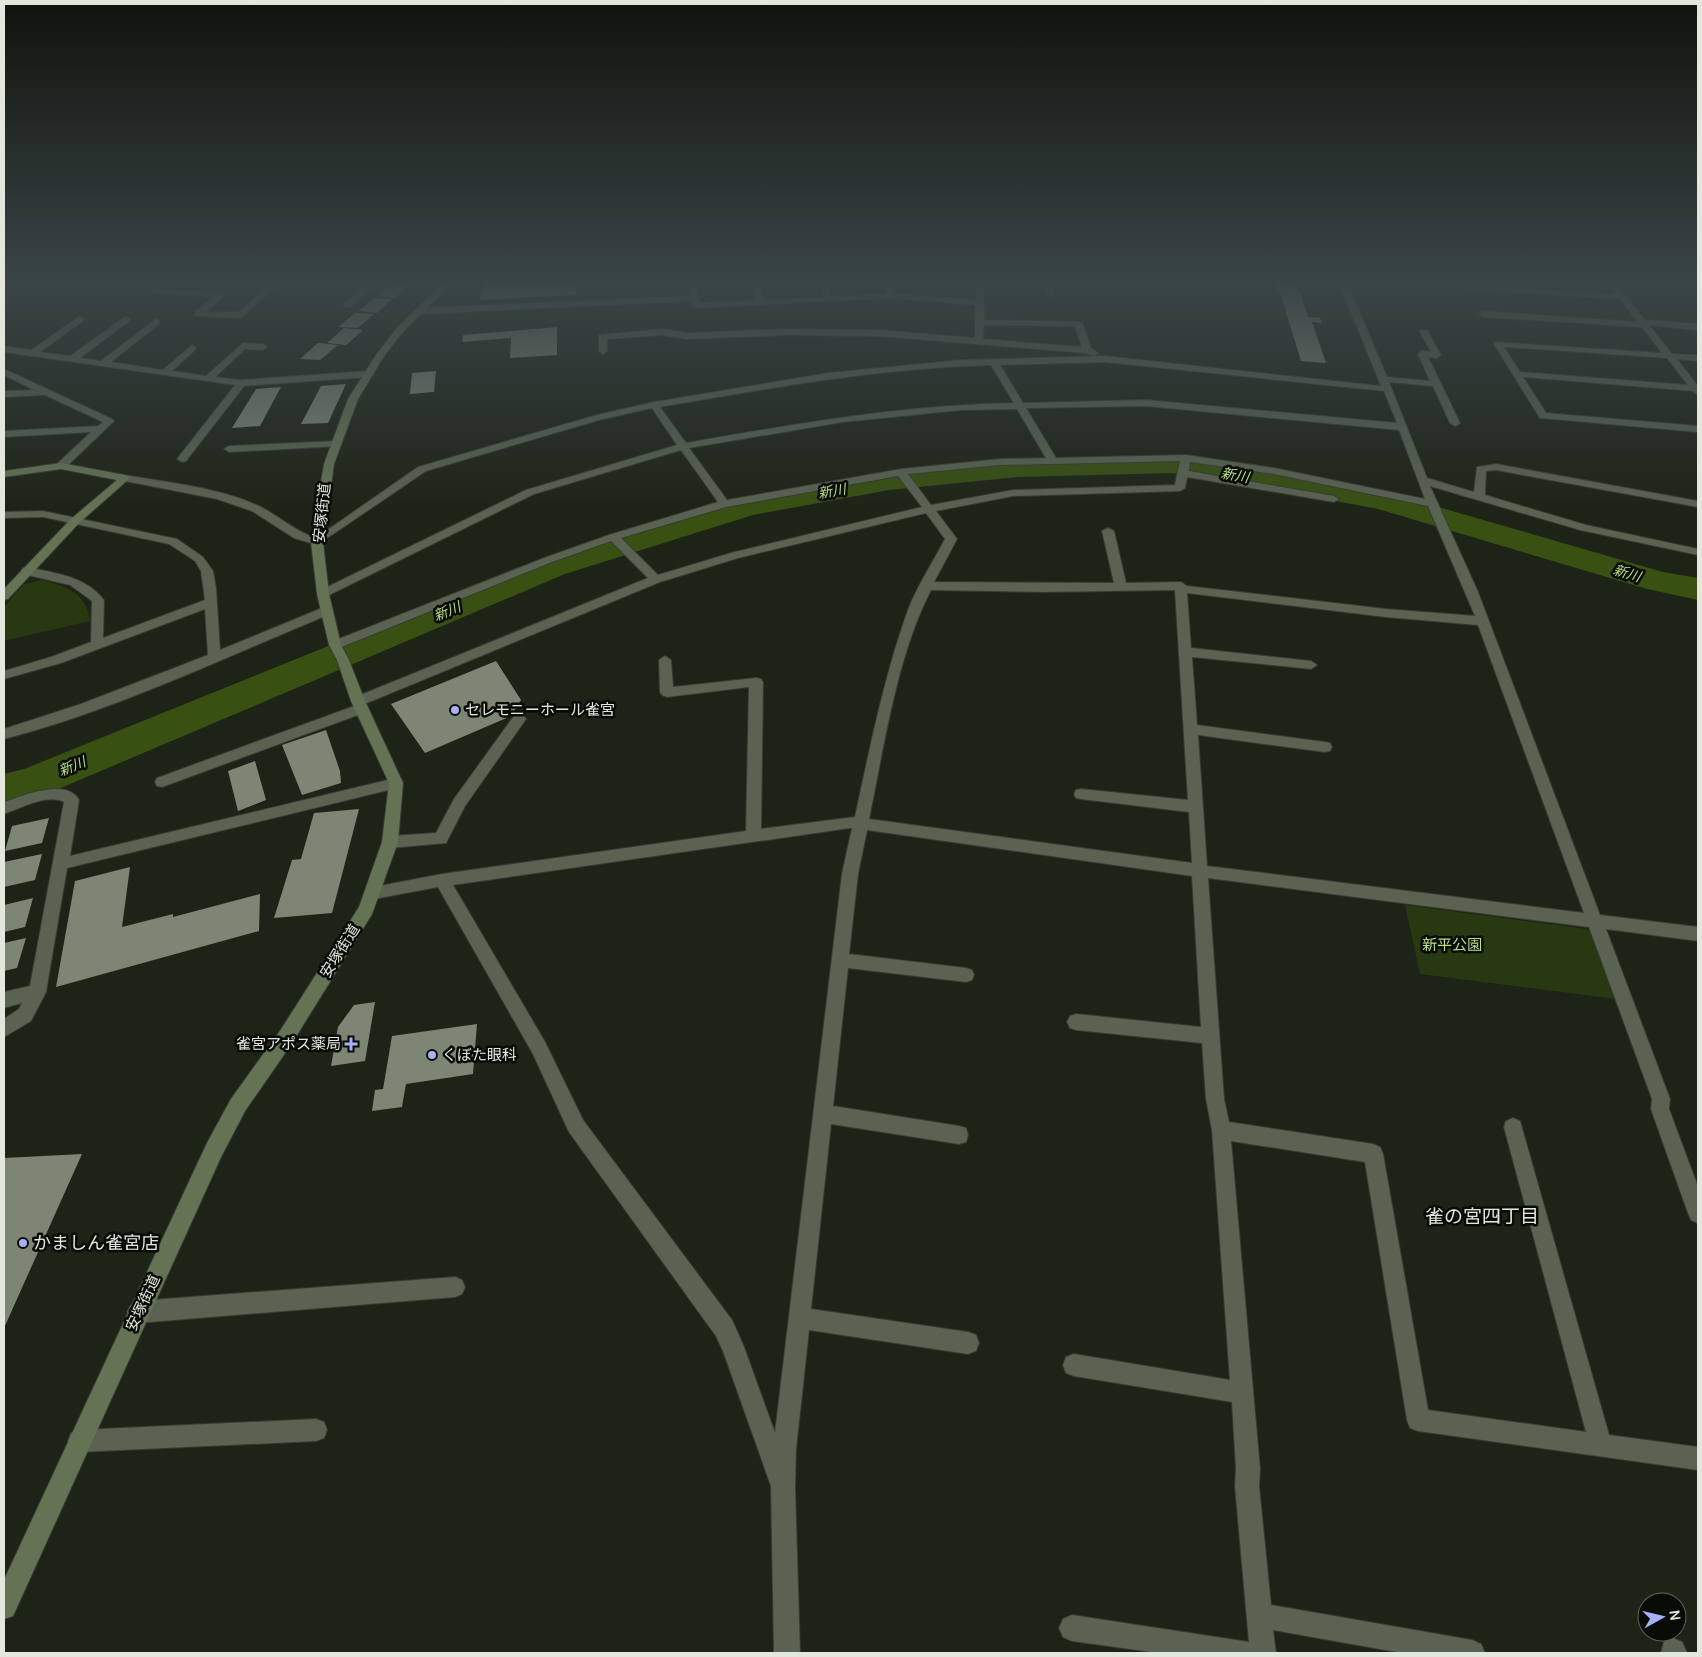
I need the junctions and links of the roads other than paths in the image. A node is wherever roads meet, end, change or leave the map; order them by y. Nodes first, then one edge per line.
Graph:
1 (61, 357) edge
2 (111, 357) edge
3 (182, 357) edge
4 (231, 357) edge
5 (379, 357) edge
6 (1102, 357) edge
7 (1374, 357) edge
8 (1424, 357) edge
9 (1506, 357) edge
10 (1670, 357) edge
11 (72, 359) joint
12 (1105, 359) junction
13 (994, 362) junction
14 (103, 364) junction
15 (4, 372) edge
16 (165, 373) junction
17 (369, 374) junction
18 (1516, 374) junction
19 (208, 379) junction
20 (1383, 379) junction
21 (241, 383) junction
22 (1436, 384) junction
23 (1387, 390) junction
24 (1697, 390) edge
25 (45, 392) junction
26 (4, 394) edge
27 (654, 405) junction
28 (1021, 406) junction
29 (1455, 423) dead end
30 (1403, 427) junction
31 (100, 429) junction
32 (1698, 429) edge
33 (4, 434) edge
34 (336, 444) junction
35 (683, 446) junction
36 (229, 449) dead end
37 (182, 459) dead end
38 (1052, 460) junction
39 (1184, 465) junction
40 (62, 466) junction
41 (4, 474) edge
42 (906, 477) junction
43 (125, 478) junction
44 (1423, 480) junction
45 (1479, 497) junction
46 (1334, 499) dead end
47 (724, 504) junction
48 (1698, 504) edge
49 (1434, 508) junction
50 (929, 509) junction
51 (4, 515) edge
52 (75, 521) junction
53 (1108, 531) dead end
54 (615, 539) junction
55 (317, 542) junction
56 (1698, 552) edge
57 (28, 571) junction
58 (656, 579) junction
59 (927, 586) junction
60 (1120, 587) junction
61 (1181, 589) junction
62 (323, 594) junction
63 (4, 596) edge
64 (211, 602) junction
65 (326, 611) junction
66 (1483, 621) junction
67 (97, 644) junction
68 (339, 652) junction
69 (1186, 652) junction
70 (214, 656) junction
71 (665, 660) dead end
72 (1311, 665) dead end
73 (4, 675) edge
74 (360, 705) junction
75 (520, 719) dead end
76 (1191, 729) junction
77 (4, 734) edge
78 (1325, 747) dead end
79 (162, 782) dead end
80 (396, 783) junction
81 (1081, 794) dead end
82 (1196, 807) junction
83 (4, 808) edge
84 (860, 823) junction
85 (753, 836) junction
86 (390, 842) junction
87 (60, 864) junction
88 (1201, 871) junction
89 (442, 880) junction
90 (374, 892) junction
91 (1594, 922) junction
92 (1698, 934) edge
93 (840, 960) junction
94 (966, 975) dead end
95 (37, 992) junction
96 (4, 1000) edge
97 (1076, 1022) dead end
98 (4, 1029) edge
99 (1211, 1036) junction
100 (823, 1114) junction
101 (1513, 1127) dead end
102 (1221, 1130) junction
103 (959, 1135) dead end
104 (1698, 1213) edge
105 (455, 1287) dead end
106 (138, 1312) junction
107 (800, 1318) junction
108 (968, 1343) dead end
109 (1074, 1365) dead end
110 (1242, 1392) junction
111 (316, 1430) dead end
112 (79, 1441) junction
113 (1601, 1446) junction
114 (1698, 1458) edge
115 (783, 1488) junction
116 (4, 1607) edge
117 (1259, 1615) junction
118 (1072, 1628) dead end
119 (787, 1653) edge
120 (1245, 1653) edge
121 (1263, 1653) edge
122 (1472, 1653) edge

1 - 11 street
2 - 14 street
3 - 16 street
4 - 19 street
5 - 17 main road, 安塚街道
6 - 12 street
7 - 20 street
8 - 22 street
9 - 18 street
10 - 24 street
11 - 14 street
12 - 13 street
12 - 23 street
13 - 27 street
13 - 28 street
14 - 16 street
15 - 25 street
16 - 19 street
17 - 21 street
17 - 34 main road, 安塚街道
18 - 24 street
18 - 32 street
19 - 21 street
20 - 22 street
20 - 23 street
21 - 37 street
22 - 29 street
23 - 30 street
25 - 26 street
25 - 31 street
27 - 35 street
27 - 55 street
28 - 30 street
28 - 35 street
28 - 38 street
30 - 44 street
31 - 33 street
31 - 40 street
34 - 36 street
34 - 55 main road, 安塚街道
35 - 47 street
35 - 62 street
38 - 39 street
38 - 42 street
39 - 46 street
39 - 49 street
39 - 50 street
40 - 41 main road
40 - 43 main road
42 - 47 street
42 - 50 street
43 - 52 main road
43 - 55 street
44 - 45 street
44 - 49 street
45 - 48 street
45 - 56 street
47 - 54 street
49 - 66 street
50 - 58 street
50 - 59 street
51 - 52 street
52 - 57 main road
52 - 64 street
53 - 60 street
54 - 58 street
54 - 68 street
55 - 62 main road, 安塚街道
57 - 63 main road
57 - 67 street
58 - 74 street
59 - 60 street
59 - 84 street
60 - 61 street
61 - 66 street
61 - 69 street
62 - 65 main road, 安塚街道
64 - 67 street
64 - 70 street
65 - 68 main road, 安塚街道
65 - 70 street
66 - 91 street
67 - 73 street
68 - 74 main road, 安塚街道
69 - 72 street
69 - 76 street
70 - 77 street
71 - 85 street
74 - 79 street
74 - 80 main road, 安塚街道
75 - 86 street
76 - 78 street
76 - 82 street
80 - 86 main road, 安塚街道
80 - 87 street
81 - 82 street
82 - 88 street
83 - 87 street
84 - 85 street
84 - 88 street
84 - 93 street
85 - 89 street
86 - 90 main road, 安塚街道
87 - 95 street
88 - 91 street
88 - 99 street
89 - 90 street
89 - 115 street
90 - 106 main road, 安塚街道
91 - 92 street
91 - 104 street
93 - 94 street
93 - 100 street
95 - 96 street
95 - 98 street
97 - 99 street
99 - 102 street
100 - 103 street
100 - 107 street
101 - 113 street
102 - 110 street
102 - 113 street
105 - 106 street
106 - 112 main road, 安塚街道
107 - 108 street
107 - 115 street
109 - 110 street
110 - 117 street
111 - 112 street
112 - 116 main road, 安塚街道
113 - 114 street
115 - 119 street
117 - 121 street
117 - 122 street
118 - 120 street

